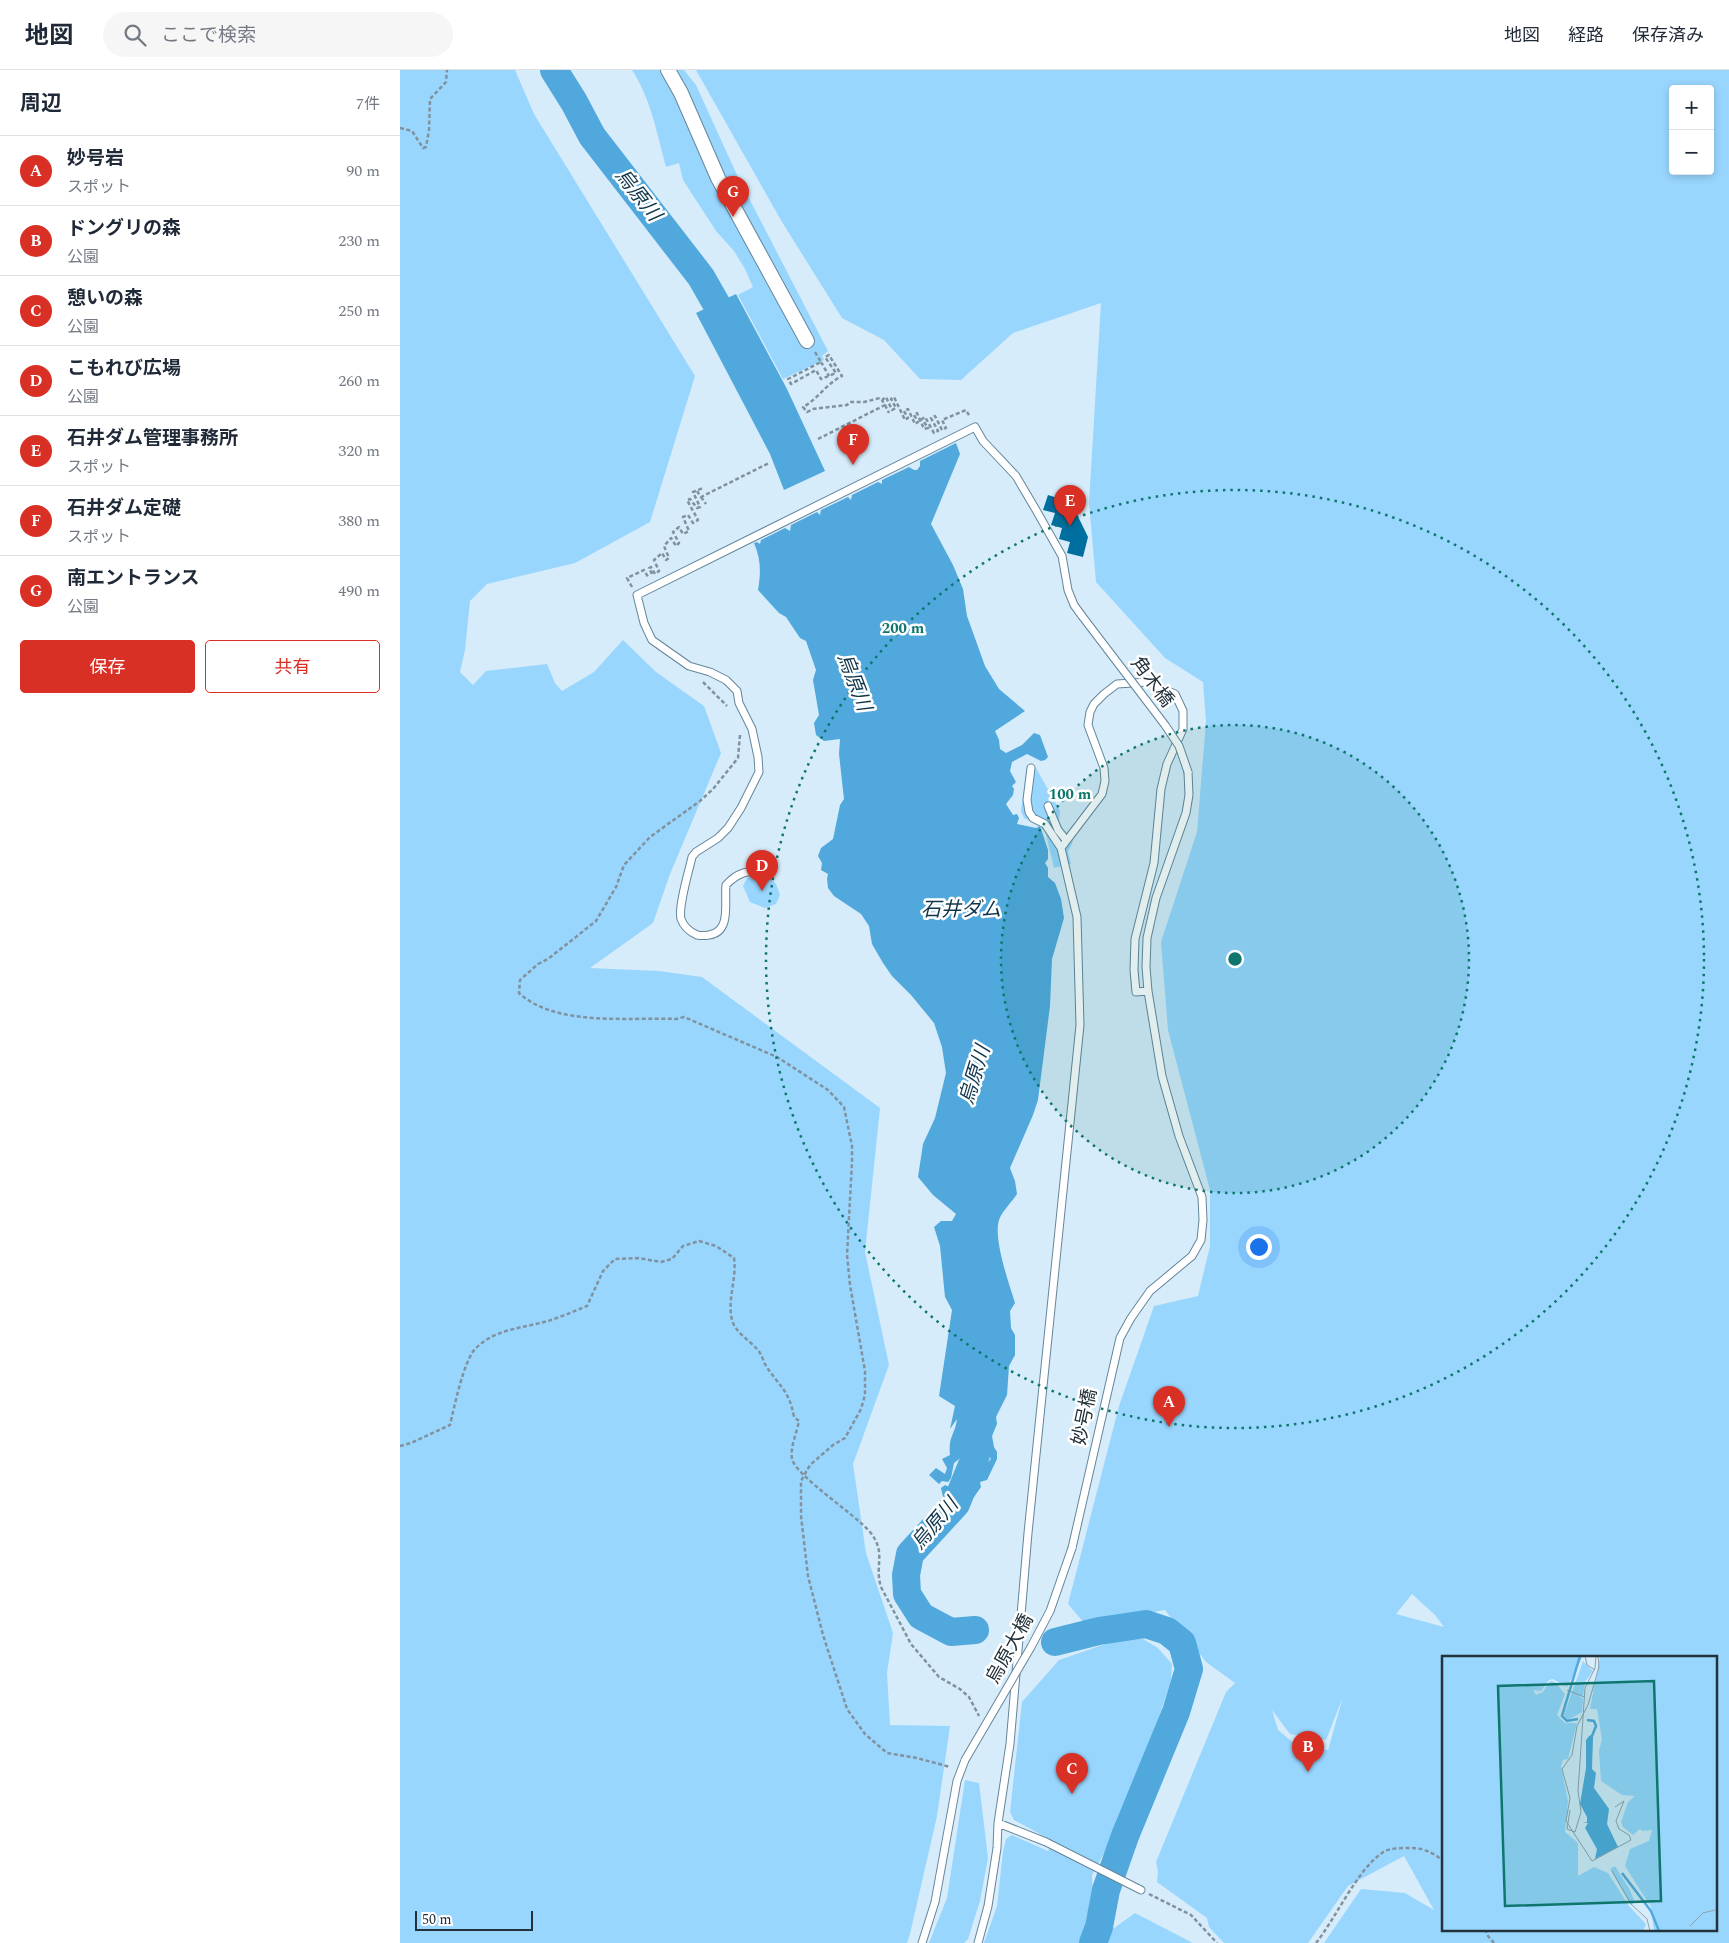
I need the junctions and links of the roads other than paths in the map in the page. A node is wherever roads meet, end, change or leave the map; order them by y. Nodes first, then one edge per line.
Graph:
1 (668, 70) edge
2 (807, 341) road end
3 (1031, 768) dead end
4 (1048, 806) dead end
5 (1066, 840) junction
6 (1061, 848) junction
7 (763, 878) dead end
8 (1148, 991) junction
9 (1072, 1548) joint
10 (998, 1823) junction
11 (1141, 1890) road end
12 (922, 1943) edge
13 (978, 1943) edge

1 - 2 street
3 - 6 lane
4 - 5 lane
5 - 6 lane
5 - 8 lane
6 - 10 lane
7 - 8 lane, 角木橋, bridge
8 - 9 lane, 妙号橋
9 - 12 lane, 烏原大橋, bridge
10 - 11 lane
10 - 13 lane

